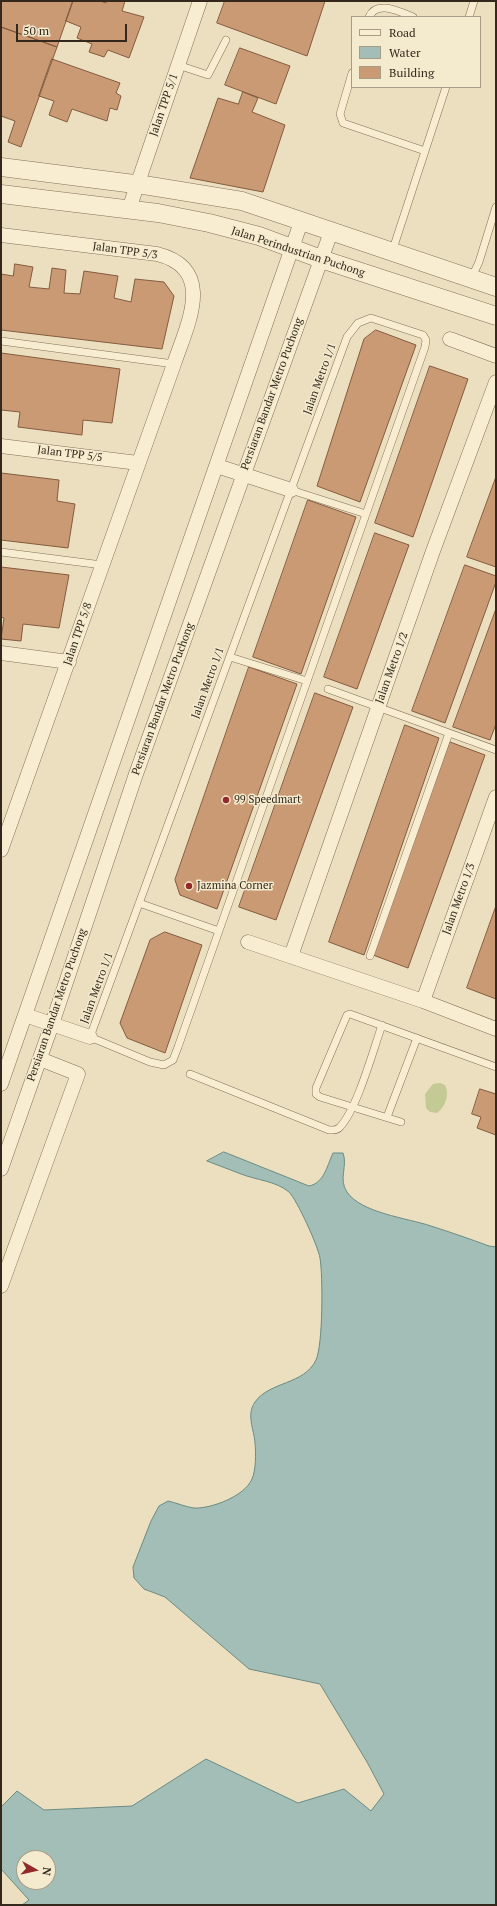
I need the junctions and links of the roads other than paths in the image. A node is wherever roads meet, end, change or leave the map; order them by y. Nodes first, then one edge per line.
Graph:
1 (200, 1) edge
2 (474, 1) edge
3 (369, 16) edge
4 (410, 16) edge
5 (469, 16) edge
6 (226, 40) dead end
7 (178, 65) junction
8 (351, 76) edge
9 (446, 88) edge
10 (425, 151) junction
11 (1, 167) edge
12 (137, 184) junction
13 (1, 194) edge
14 (496, 207) edge
15 (129, 209) junction
16 (302, 222) junction
17 (331, 232) junction
18 (1, 235) edge
19 (392, 252) junction
20 (290, 254) junction
21 (321, 259) junction
22 (471, 278) junction
23 (496, 287) edge
24 (496, 316) edge
25 (450, 339) dead end
26 (1, 341) edge
27 (496, 356) edge
28 (174, 364) junction
29 (496, 382) edge
30 (154, 417) joint
31 (1, 446) edge
32 (138, 463) junction
33 (217, 466) junction
34 (243, 474) junction
35 (291, 490) junction
36 (366, 514) junction
37 (1, 552) edge
38 (102, 565) junction
39 (1, 653) edge
40 (230, 657) junction
41 (69, 662) junction
42 (307, 681) junction
43 (328, 689) dead end
44 (378, 708) junction
45 (449, 733) junction
46 (496, 750) edge
47 (496, 797) edge
48 (1, 850) edge
49 (139, 903) junction
50 (219, 931) junction
51 (248, 942) dead end
52 (291, 956) junction
53 (370, 956) dead end
54 (423, 1001) junction
55 (25, 1015) junction
56 (52, 1024) junction
57 (382, 1025) junction
58 (496, 1029) edge
59 (90, 1038) junction
60 (417, 1038) junction
61 (40, 1059) junction
62 (496, 1067) edge
63 (190, 1074) dead end
64 (1, 1084) edge
65 (353, 1107) junction
66 (387, 1117) junction
67 (401, 1122) dead end
68 (1, 1168) edge
69 (1, 1286) edge

1 - 7 street, Jalan TPP 5/1
2 - 5 lane
3 - 4 lane
6 - 7 lane
7 - 12 street, Jalan TPP 5/1
8 - 10 lane
9 - 10 lane
10 - 19 lane
11 - 12 street
12 - 15 street, Jalan TPP 5/1
12 - 16 street
13 - 15 street, Jalan Perindustrian Puchong
14 - 22 lane
15 - 20 street, Jalan Perindustrian Puchong
16 - 17 street
16 - 20 street
17 - 19 street
17 - 21 street, Persiaran Bandar Metro Puchong
18 - 28 street, Jalan TPP 5/3
19 - 22 street
20 - 21 street, Jalan Perindustrian Puchong
20 - 33 street
21 - 24 street, Jalan Perindustrian Puchong
21 - 34 street, Persiaran Bandar Metro Puchong
22 - 23 street
25 - 27 street
26 - 28 lane
28 - 30 street, Jalan TPP 5/3
29 - 44 street, Jalan Metro 1/2
30 - 32 street, Jalan TPP 5/8
31 - 32 street, Jalan TPP 5/5
32 - 38 street, Jalan TPP 5/8
33 - 34 street
33 - 55 street
34 - 35 street
34 - 56 street, Persiaran Bandar Metro Puchong
35 - 36 lane
35 - 36 lane, Jalan Metro 1/1
35 - 40 lane, Jalan Metro 1/1
36 - 42 lane
37 - 38 lane
38 - 41 street, Jalan TPP 5/8
39 - 41 street
40 - 42 lane
40 - 49 lane, Jalan Metro 1/1
41 - 48 street, Jalan TPP 5/8
42 - 50 lane
43 - 44 lane
44 - 45 lane
44 - 52 street, Jalan Metro 1/2
45 - 46 lane
45 - 53 lane
47 - 54 street, Jalan Metro 1/3
49 - 50 lane
49 - 59 lane, Jalan Metro 1/1
50 - 59 lane
51 - 52 street
52 - 54 street
54 - 58 street
55 - 56 street
55 - 64 street
56 - 59 street
56 - 61 street, Persiaran Bandar Metro Puchong
57 - 60 lane
57 - 65 lane
57 - 65 lane
60 - 62 lane
60 - 66 lane
61 - 68 street, Persiaran Bandar Metro Puchong
61 - 69 street
63 - 65 lane
65 - 66 lane
66 - 67 lane

